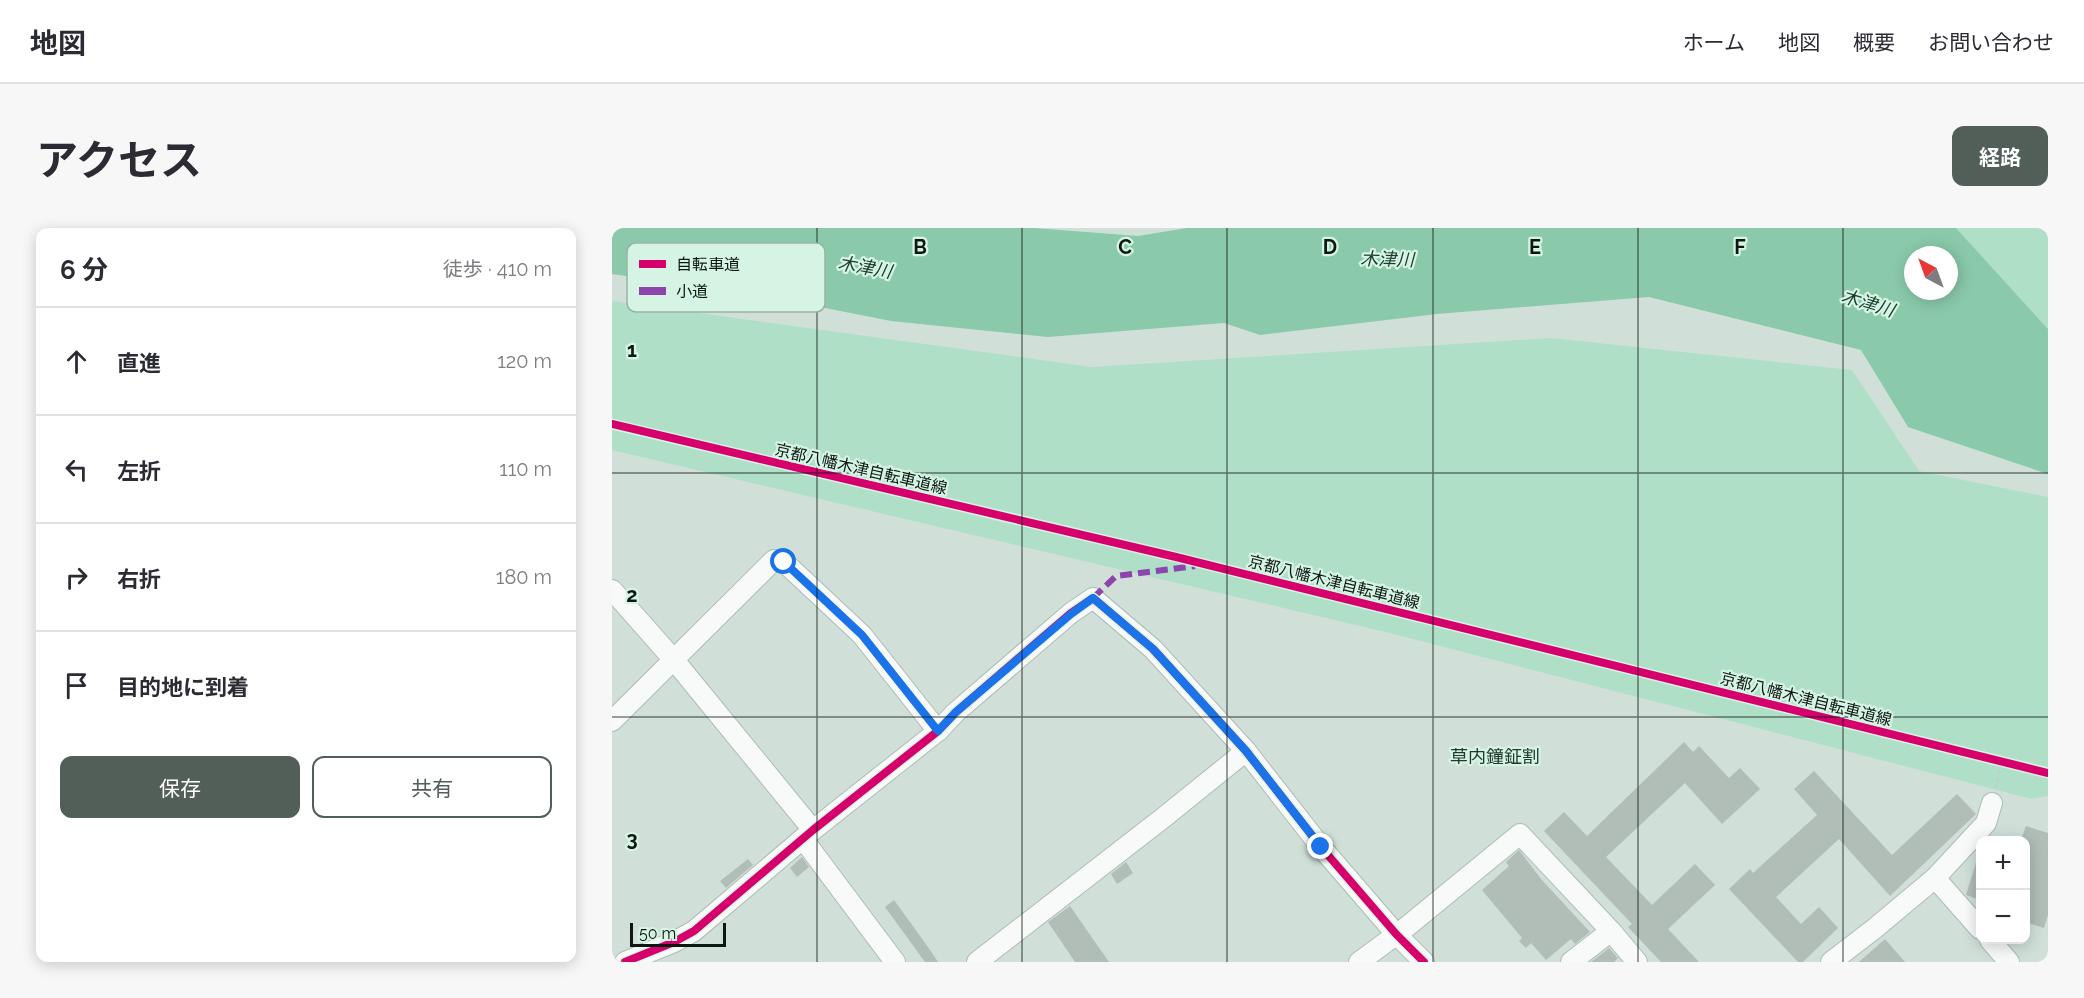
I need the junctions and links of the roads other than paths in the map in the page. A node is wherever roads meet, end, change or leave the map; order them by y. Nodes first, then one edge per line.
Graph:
1 (612, 590) edge
2 (674, 660) junction
3 (612, 722) edge
4 (938, 731) junction
5 (1246, 751) junction
6 (1992, 803) road end
7 (808, 834) junction
8 (1935, 878) junction
9 (1976, 924) edge
10 (1611, 931) junction
11 (1396, 934) junction
12 (1994, 944) edge
13 (625, 962) edge
14 (895, 962) edge
15 (976, 962) edge
16 (1359, 962) edge
17 (1424, 962) edge
18 (1571, 962) edge
19 (1637, 962) edge
20 (1831, 962) edge
21 (2009, 962) edge

1 - 2 street
2 - 3 street
2 - 4 street
2 - 7 street
4 - 5 street
4 - 7 street
5 - 11 street
5 - 15 street
6 - 8 street
7 - 13 street
7 - 14 street
8 - 9 street
8 - 20 street
10 - 11 street
10 - 18 street
10 - 19 street
11 - 16 street
11 - 17 street
12 - 21 street

